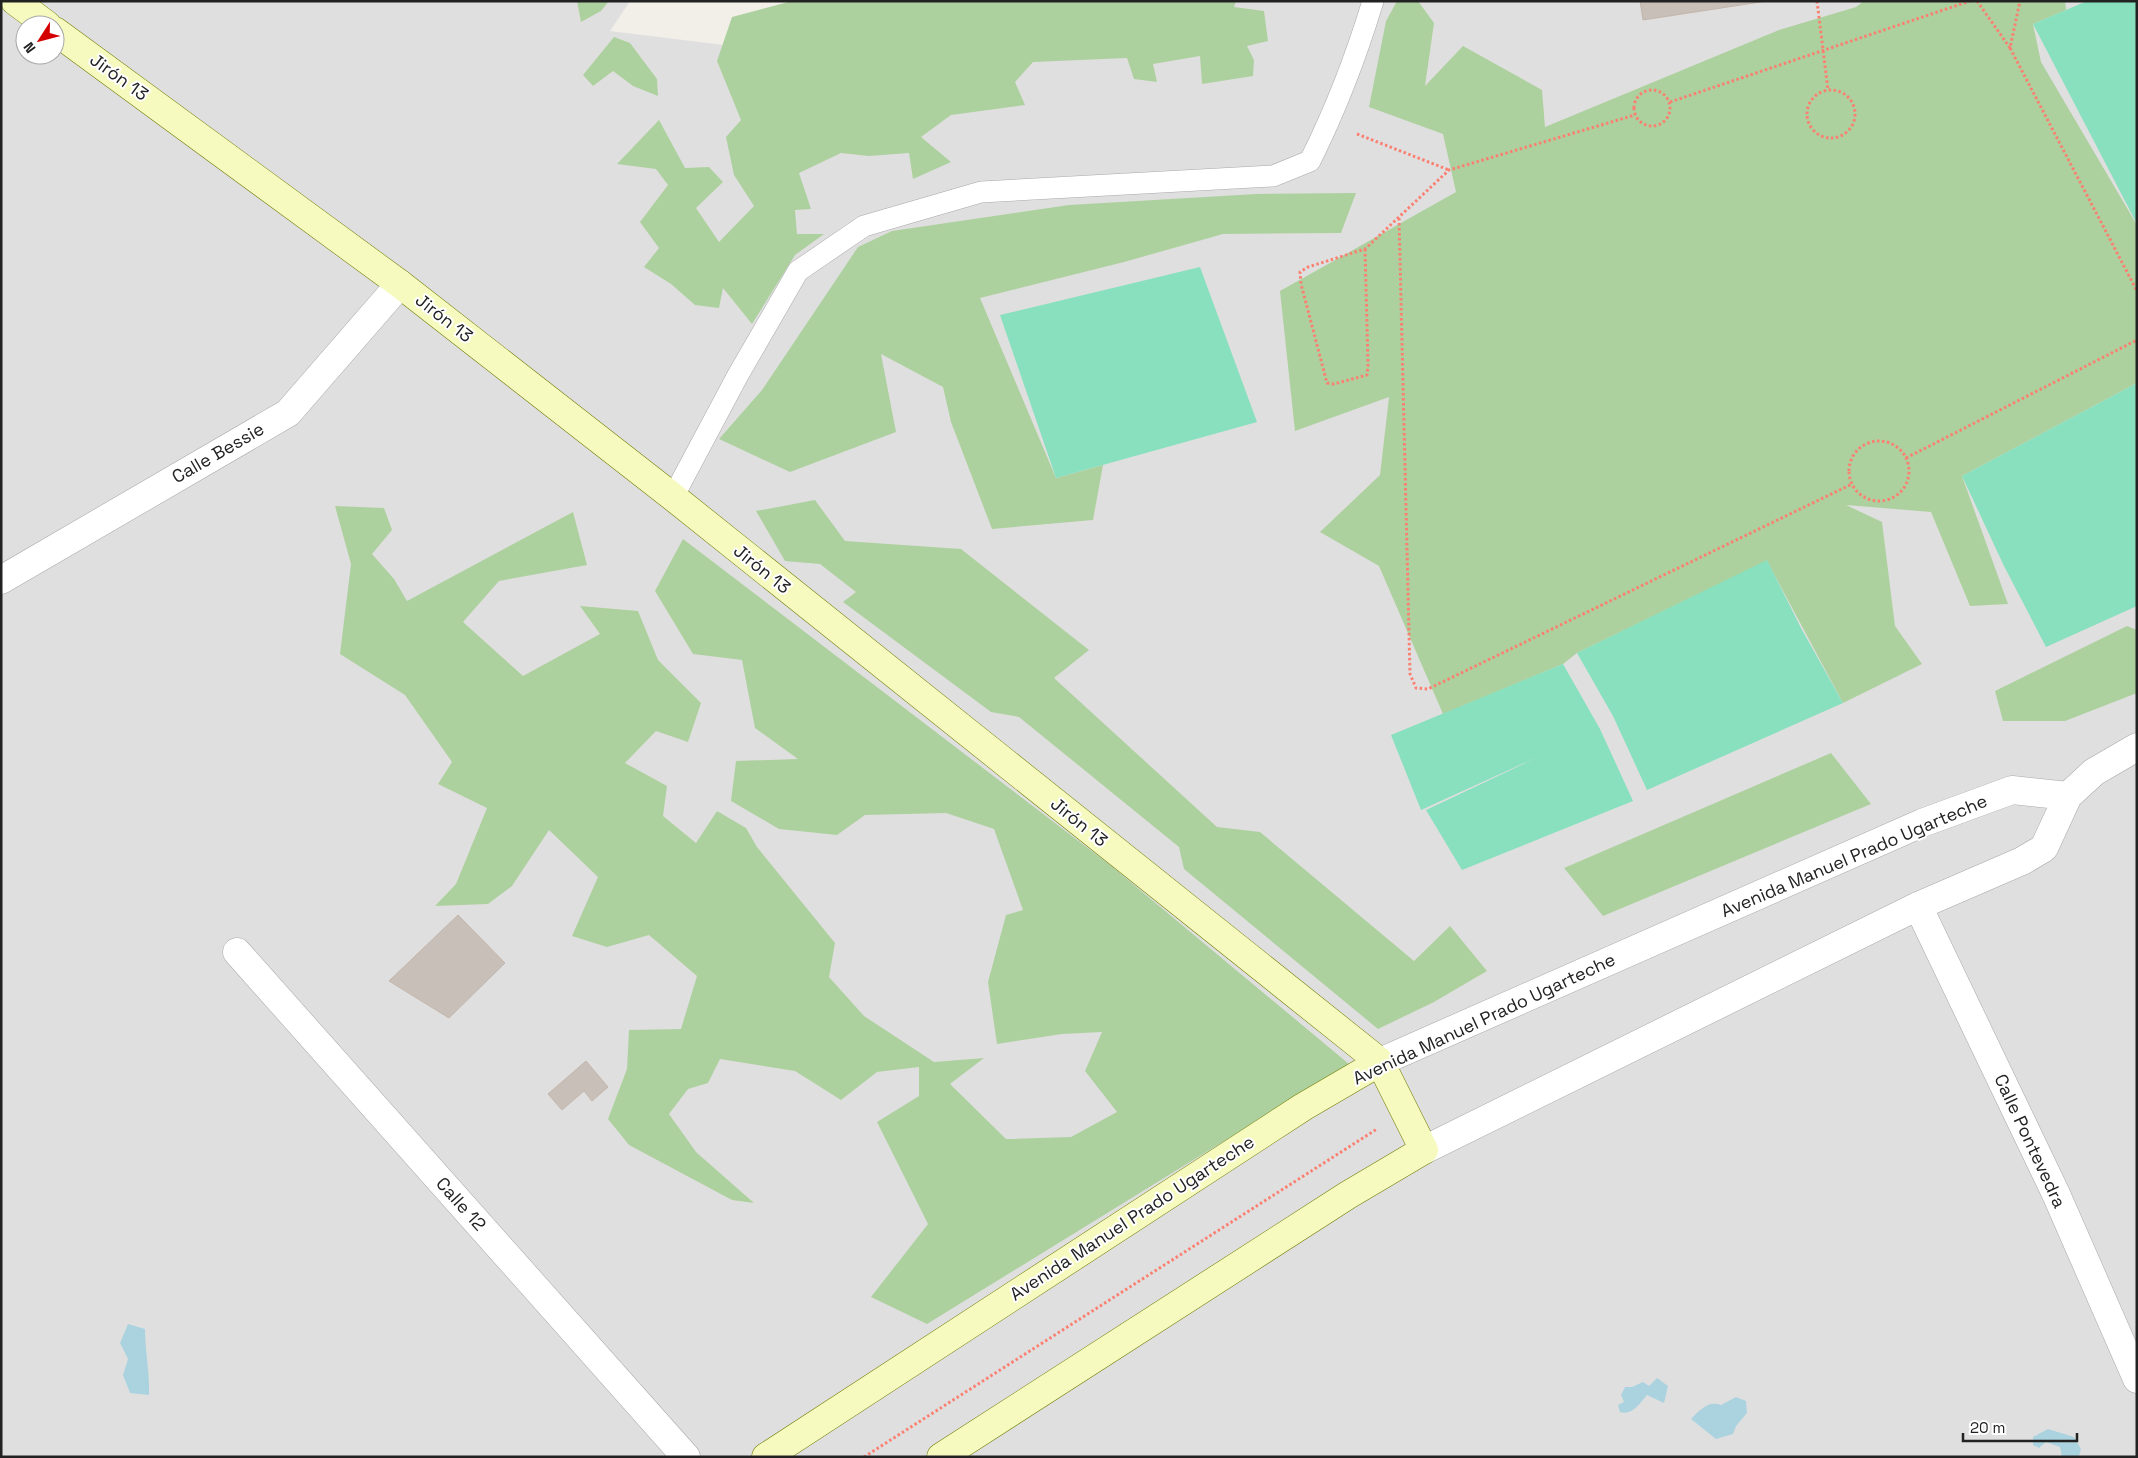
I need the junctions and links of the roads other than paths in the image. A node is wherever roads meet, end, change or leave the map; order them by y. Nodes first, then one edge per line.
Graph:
1 (15, 1) edge
2 (1374, 1) edge
3 (34, 15) edge
4 (65, 38) edge
5 (400, 284) junction
6 (673, 498) junction
7 (1, 580) edge
8 (2137, 747) edge
9 (2068, 796) junction
10 (1918, 906) junction
11 (237, 952) dead end
12 (1380, 1062) junction
13 (1424, 1150) junction
14 (2137, 1379) edge
15 (686, 1457) edge
16 (766, 1457) edge
17 (941, 1457) edge

1 - 3 street
2 - 6 lane
4 - 5 street, Jirón 13
5 - 6 street, Jirón 13
5 - 7 street, Calle Bessie
6 - 12 street, Jirón 13
8 - 9 street
9 - 10 street
9 - 12 street, Avenida Manuel Prado Ugarteche
10 - 13 street
10 - 14 street, Calle Pontevedra
11 - 15 street, Calle 12
12 - 13 street, Jirón 13
12 - 16 street, Avenida Manuel Prado Ugarteche
13 - 17 street

